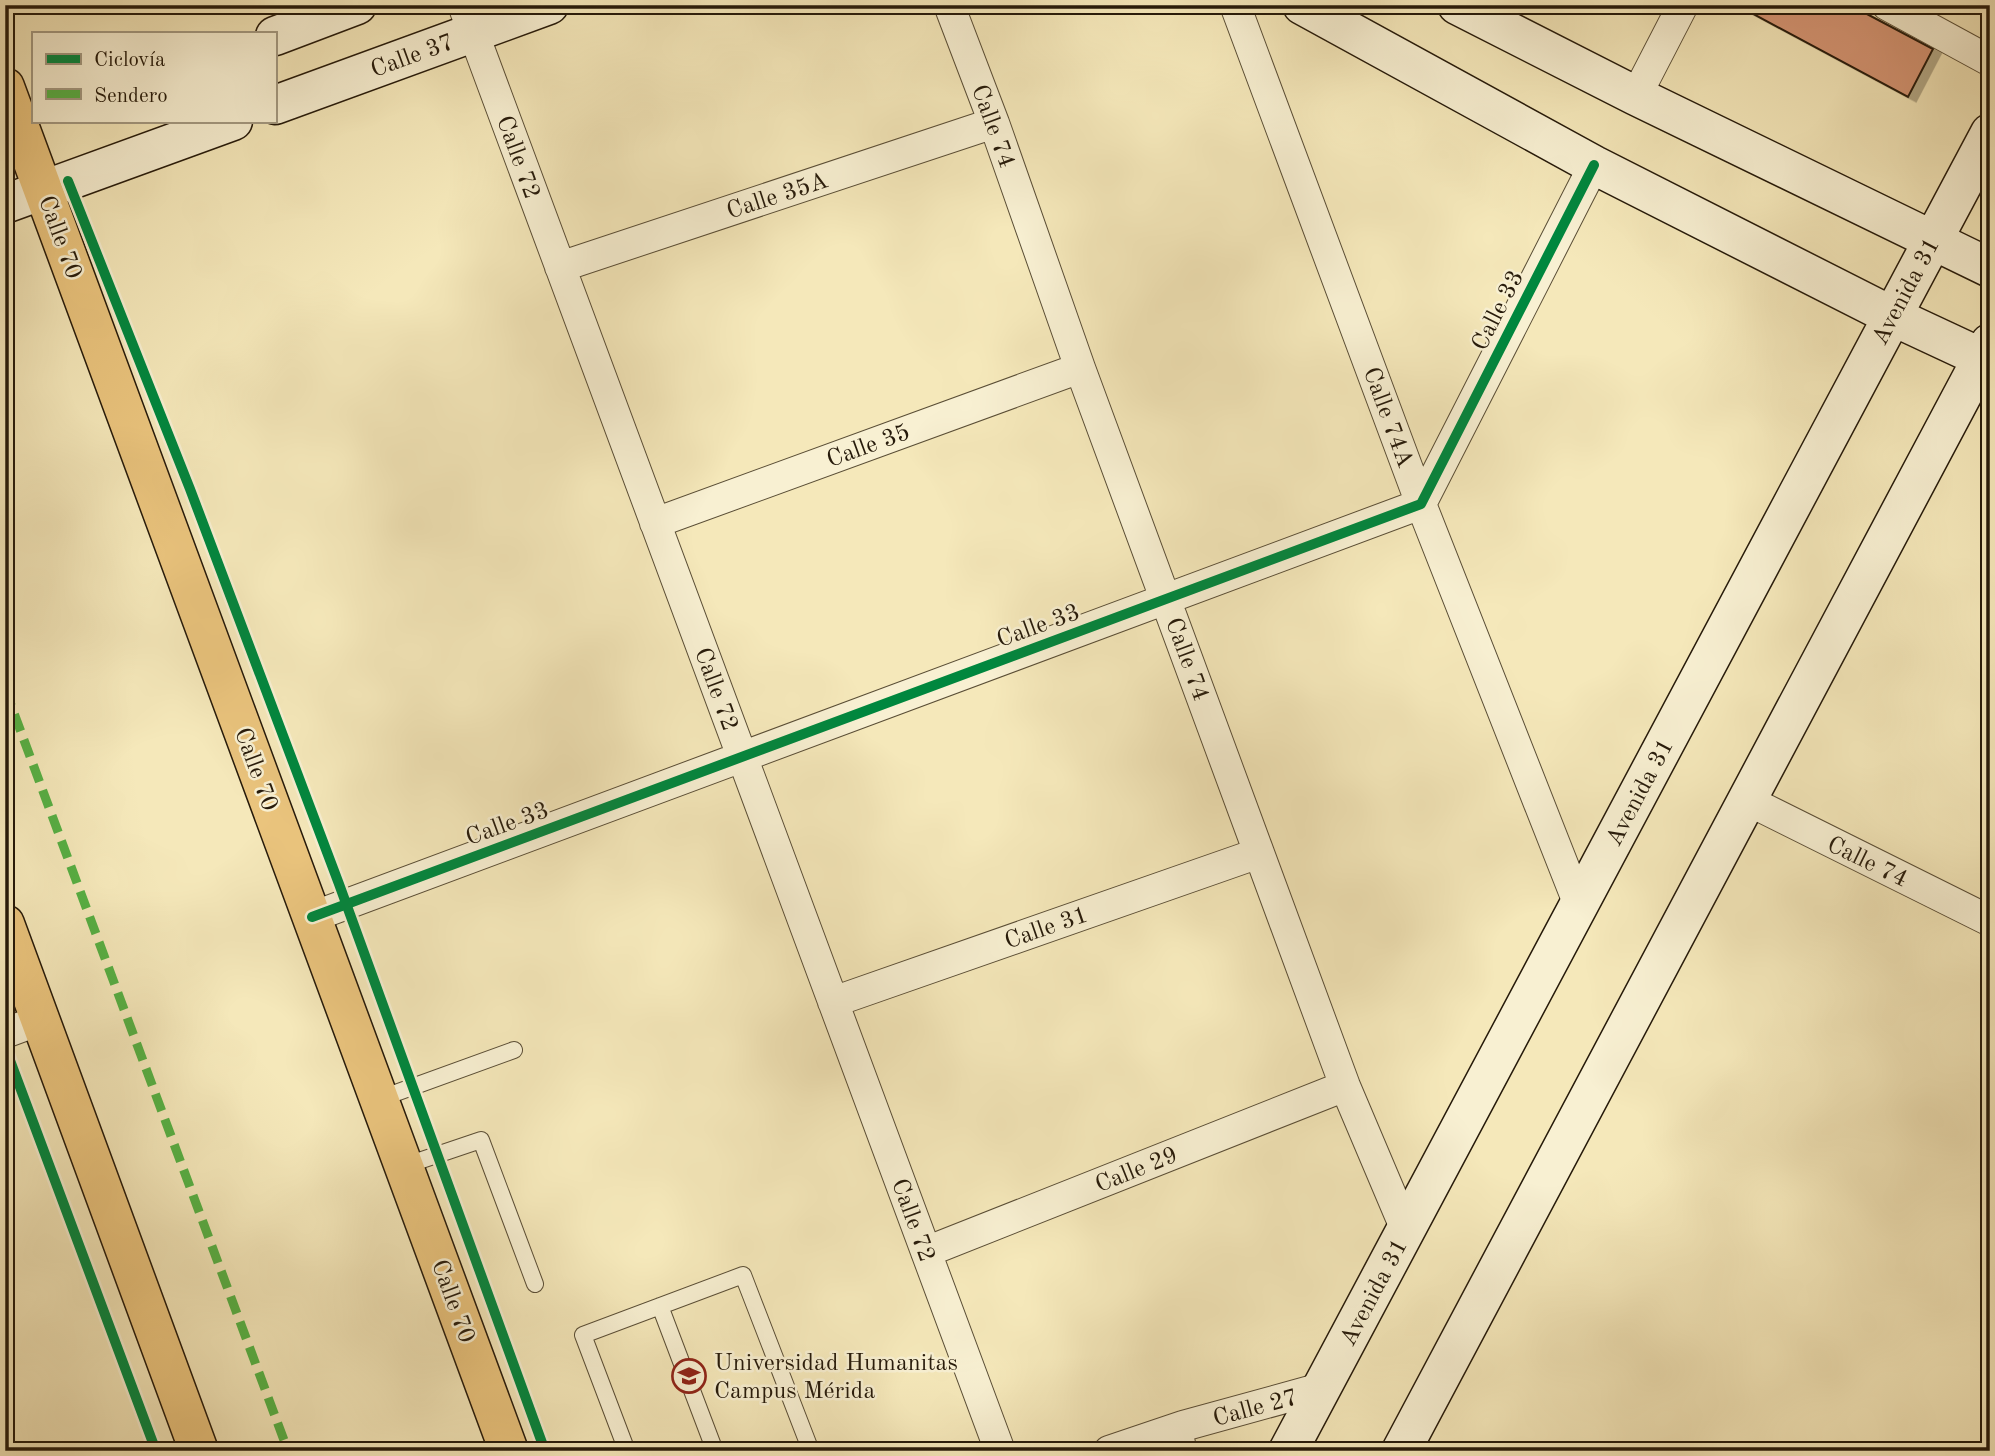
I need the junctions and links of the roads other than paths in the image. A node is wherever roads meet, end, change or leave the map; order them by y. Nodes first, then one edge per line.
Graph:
1 (357, 5) edge
2 (548, 5) edge
3 (949, 5) edge
4 (1235, 5) edge
5 (1302, 5) edge
6 (1457, 5) edge
7 (1683, 5) edge
8 (1888, 5) edge
9 (468, 19) edge
10 (276, 36) edge
11 (1990, 61) edge
12 (5, 88) edge
13 (1636, 96) junction
14 (276, 105) edge
15 (230, 122) edge
16 (994, 123) junction
17 (23, 128) edge
18 (1990, 133) edge
19 (1594, 165) junction
20 (43, 190) junction
21 (5, 204) edge
22 (1932, 242) junction
23 (560, 267) junction
24 (1990, 268) edge
25 (1892, 316) junction
26 (1986, 350) edge
27 (1080, 368) junction
28 (1421, 504) junction
29 (655, 523) junction
30 (1166, 600) junction
31 (743, 758) junction
32 (1747, 800) junction
33 (1259, 853) junction
34 (1579, 905) junction
35 (312, 918) junction
36 (1990, 921) edge
37 (5, 924) edge
38 (833, 1002) junction
39 (40, 1020) junction
40 (5, 1033) edge
41 (514, 1051) dead end
42 (1345, 1086) junction
43 (379, 1099) junction
44 (404, 1166) junction
45 (1406, 1230) junction
46 (926, 1252) junction
47 (535, 1284) dead end
48 (660, 1306) junction
49 (1321, 1388) junction
50 (1186, 1438) edge
51 (199, 1451) edge
52 (509, 1451) edge
53 (627, 1451) edge
54 (715, 1451) edge
55 (811, 1451) edge
56 (1000, 1451) edge
57 (1109, 1451) edge
58 (1288, 1451) edge
59 (1401, 1451) edge

1 - 10 main road
2 - 9 main road, Calle 37
3 - 16 street, Calle 74
4 - 28 street, Calle 74A
5 - 19 main road
6 - 13 main road
7 - 13 street
8 - 11 street
9 - 14 main road, Calle 37
9 - 23 street, Calle 72
12 - 17 main road, Calle 70
13 - 22 main road
15 - 20 main road
16 - 23 street, Calle 35A
16 - 27 street, Calle 74
17 - 20 main road, Calle 70
18 - 22 main road, Avenida 31
19 - 25 main road
19 - 28 street, Calle 33
20 - 21 main road
20 - 35 main road, Calle 70
22 - 24 main road
22 - 25 main road, Avenida 31
23 - 29 street, Calle 72
25 - 26 main road
25 - 34 main road, Avenida 31
26 - 32 main road
27 - 29 street, Calle 35
27 - 30 street, Calle 74
28 - 30 street, Calle 33
28 - 34 street, Calle 74A
29 - 31 street, Calle 72
30 - 31 street, Calle 33
30 - 33 street, Calle 74
31 - 35 street, Calle 33
31 - 38 street, Calle 72
32 - 36 street, Calle 74
32 - 59 main road
33 - 38 street, Calle 31
33 - 42 street, Calle 74
34 - 45 main road, Avenida 31
35 - 43 main road, Calle 70
37 - 39 main road
38 - 46 street, Calle 72
39 - 40 street
39 - 51 main road
41 - 43 lane
42 - 45 street, Calle 74
42 - 46 street, Calle 29
43 - 44 main road, Calle 70
44 - 47 lane
44 - 52 main road, Calle 70
45 - 49 main road, Avenida 31
46 - 56 street, Calle 72
48 - 53 lane
48 - 54 lane
48 - 55 lane
49 - 50 street, Calle 27
49 - 58 main road, Avenida 31
50 - 57 street, Calle 27

